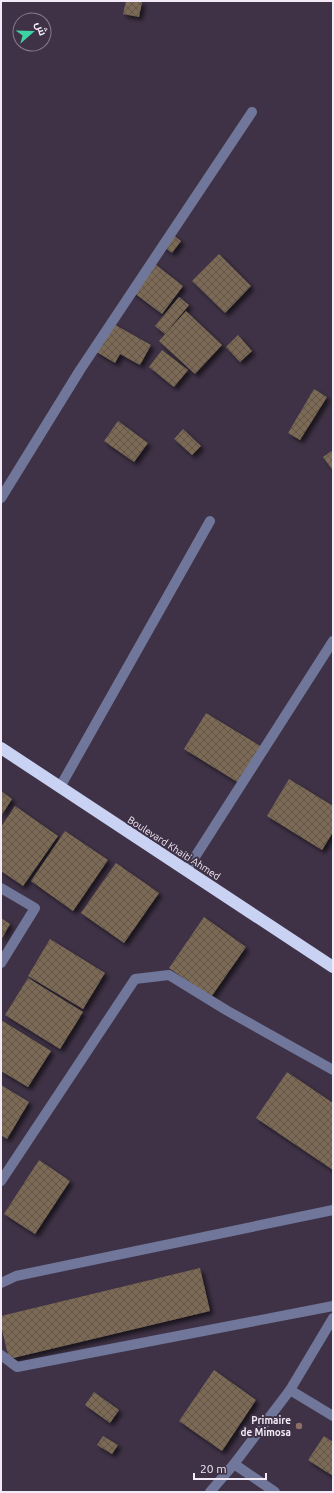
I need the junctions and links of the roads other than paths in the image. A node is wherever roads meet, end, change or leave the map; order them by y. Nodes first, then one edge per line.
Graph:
1 (252, 112) dead end
2 (1, 498) edge
3 (210, 521) dead end
4 (333, 641) edge
5 (1, 748) edge
6 (60, 787) junction
7 (186, 870) junction
8 (1, 888) edge
9 (1, 963) edge
10 (333, 967) edge
11 (333, 1070) edge
12 (1, 1181) edge
13 (333, 1210) edge
14 (1, 1283) edge
15 (333, 1306) edge
16 (333, 1318) edge
17 (1, 1355) edge
18 (290, 1390) junction
19 (333, 1416) edge
20 (234, 1464) junction
21 (210, 1492) edge
22 (275, 1492) edge

1 - 2 street
3 - 6 street
4 - 7 street
5 - 6 highway, Boulevard Khaiti Ahmed
6 - 7 highway, Boulevard Khaiti Ahmed
7 - 10 highway, Boulevard Khaiti Ahmed
8 - 9 street
11 - 12 street
13 - 14 street
15 - 17 street
16 - 18 street
18 - 19 street
18 - 20 street
20 - 21 street
20 - 22 street

